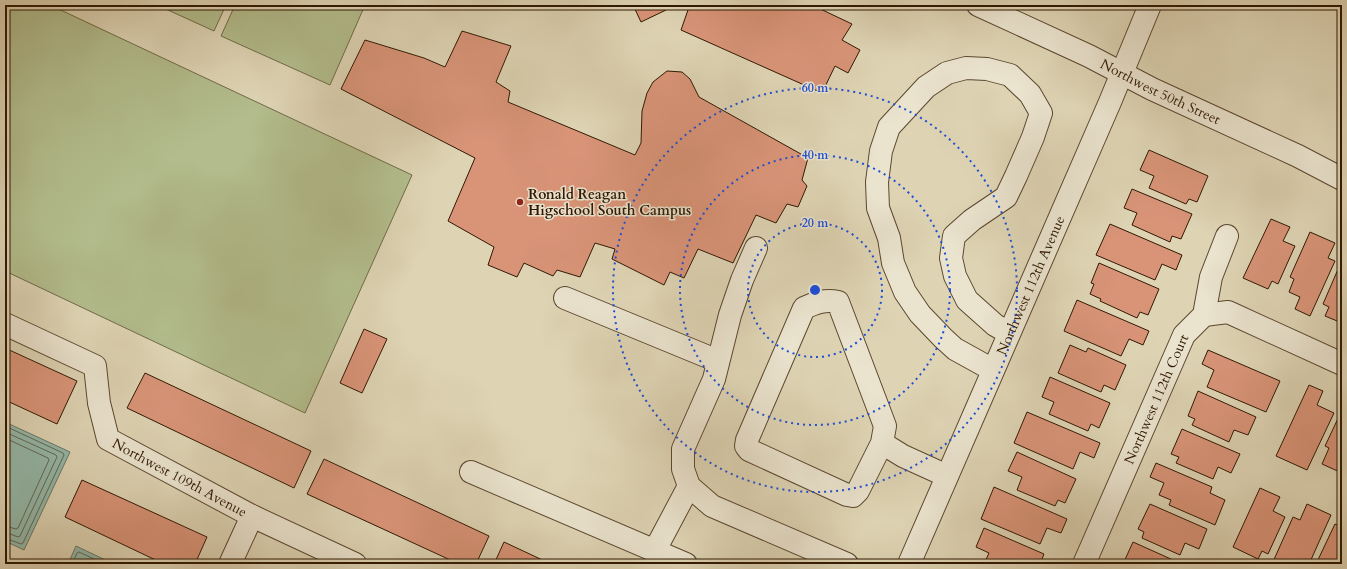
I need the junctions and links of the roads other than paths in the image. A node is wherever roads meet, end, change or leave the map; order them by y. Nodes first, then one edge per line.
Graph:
1 (978, 5) edge
2 (1150, 5) edge
3 (1121, 73) junction
4 (1342, 179) edge
5 (1227, 236) dead end
6 (756, 248) dead end
7 (565, 298) dead end
8 (1204, 315) junction
9 (5, 324) edge
10 (1009, 333) junction
11 (718, 361) junction
12 (1342, 364) edge
13 (993, 370) junction
14 (882, 443) junction
15 (471, 472) dead end
16 (947, 476) junction
17 (689, 486) junction
18 (252, 516) junction
19 (655, 550) junction
20 (230, 564) edge
21 (355, 564) edge
22 (686, 564) edge
23 (847, 564) edge
24 (909, 564) edge
25 (1084, 564) edge

1 - 3 street, Northwest 50th Street
2 - 3 street, Northwest 112th Avenue
3 - 4 street, Northwest 50th Street
3 - 10 street, Northwest 112th Avenue
5 - 8 street
6 - 11 street
7 - 11 street
8 - 12 street
8 - 25 street, Northwest 112th Court
9 - 18 street, Northwest 109th Avenue
10 - 13 street, Northwest 112th Avenue
10 - 13 street
11 - 17 street
13 - 16 street, Northwest 112th Avenue
14 - 14 street
14 - 16 street
15 - 19 street
16 - 24 street, Northwest 112th Avenue
17 - 19 street
17 - 23 street
18 - 20 street, Northwest 109th Avenue
18 - 21 street
19 - 22 street

